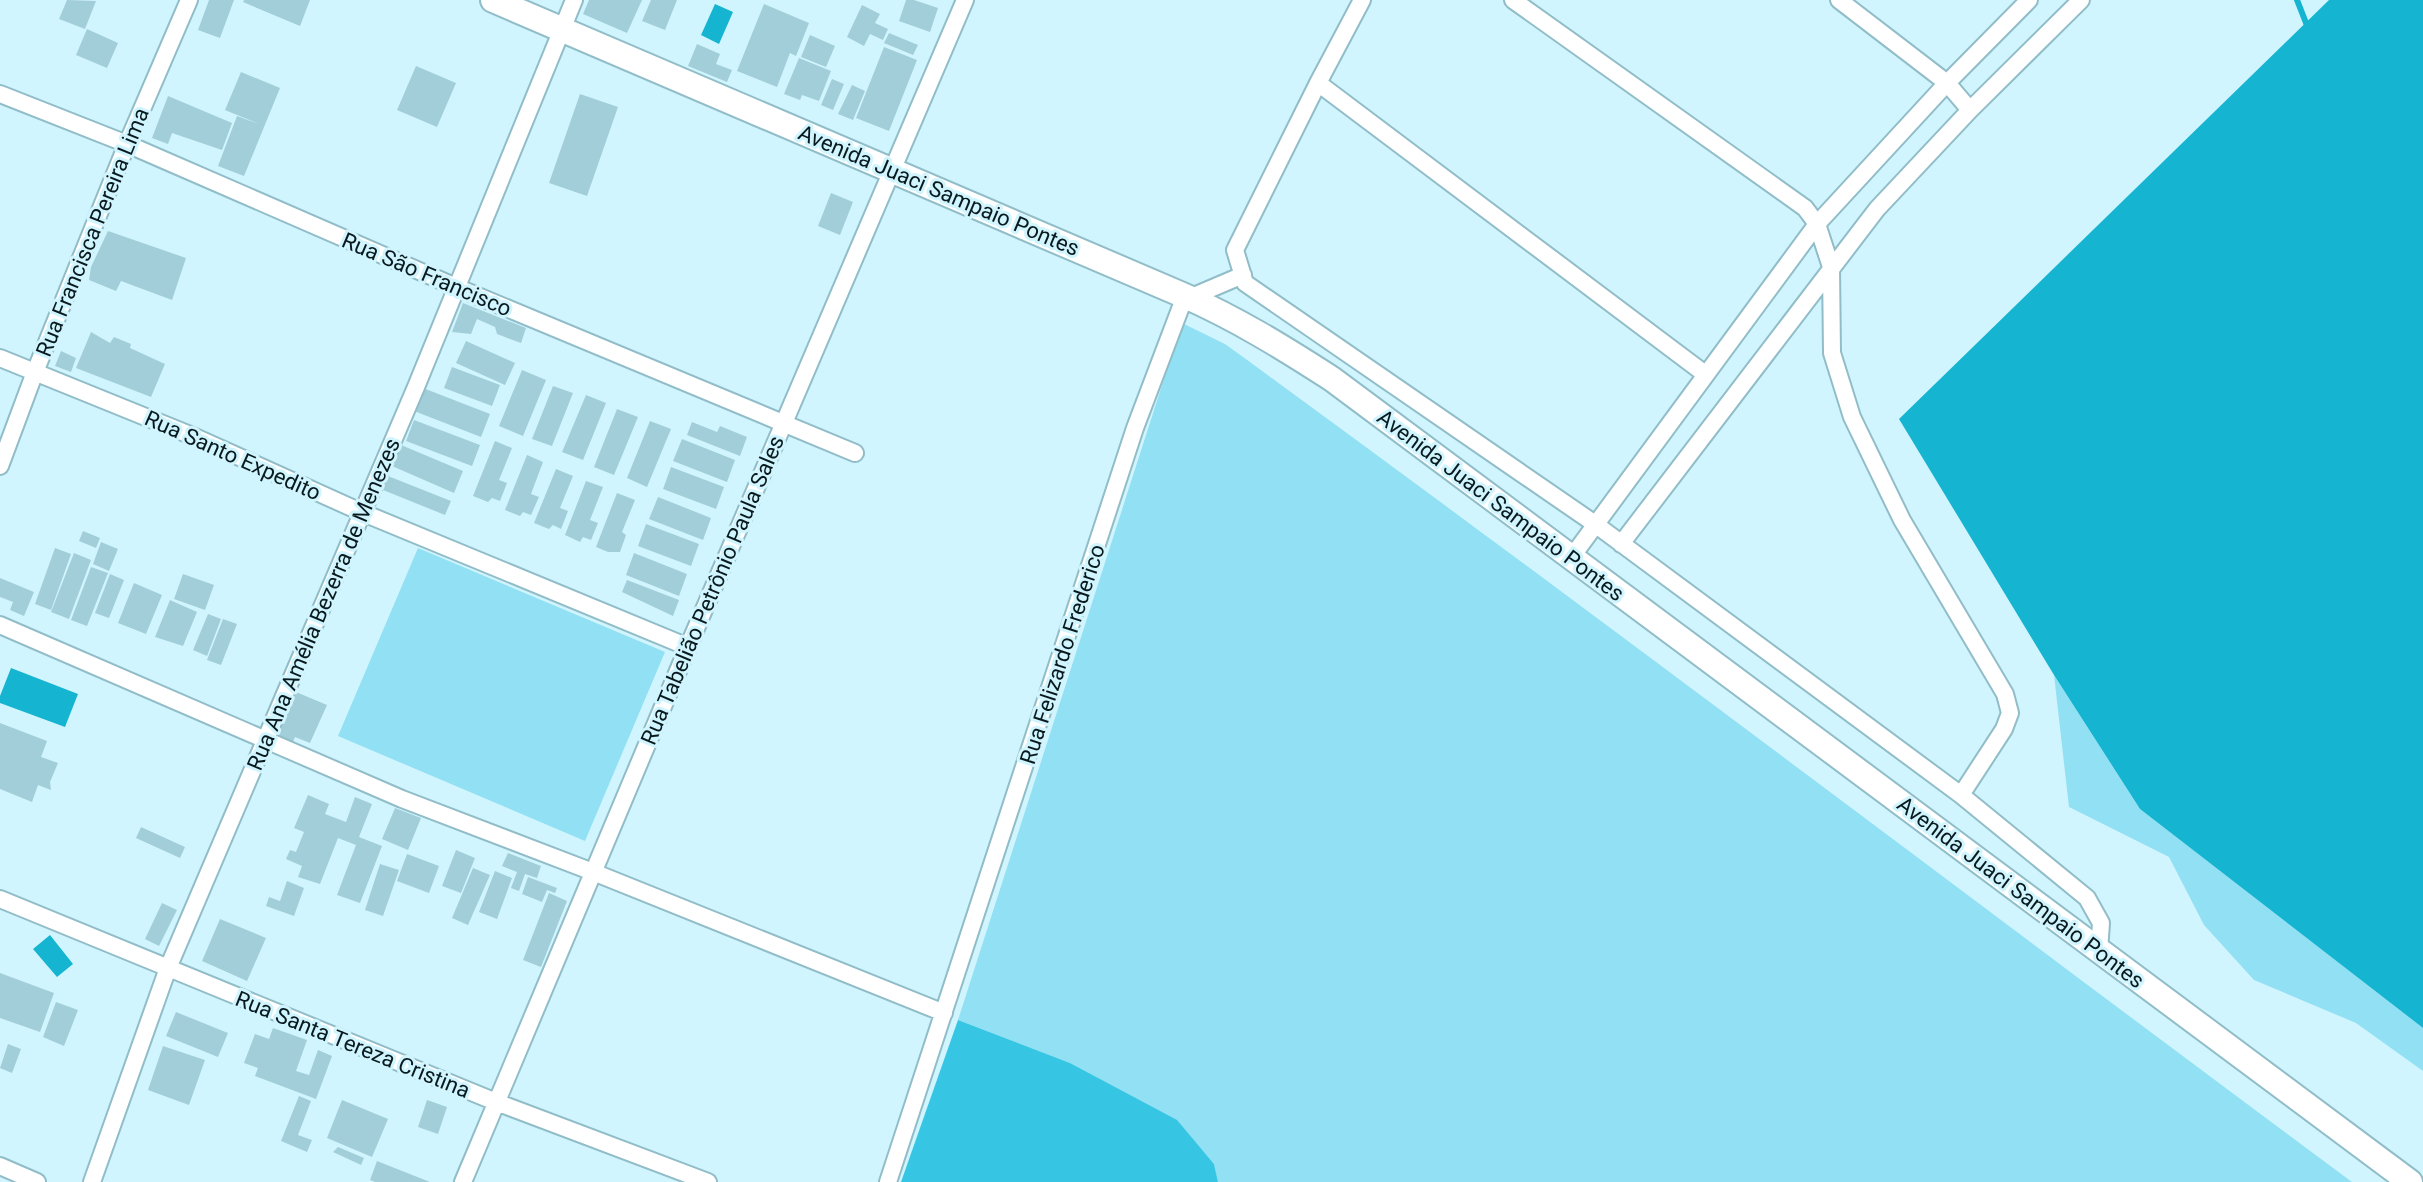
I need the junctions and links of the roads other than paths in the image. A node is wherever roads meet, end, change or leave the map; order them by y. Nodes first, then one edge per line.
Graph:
1 (189, 0) edge
2 (493, 0) edge
3 (574, 0) edge
4 (965, 0) edge
5 (1362, 0) edge
6 (1513, 0) edge
7 (1839, 0) edge
8 (2029, 0) edge
9 (2081, 0) edge
10 (562, 28) junction
11 (1318, 83) junction
12 (1947, 83) junction
13 (0, 94) edge
14 (1970, 110) junction
15 (127, 144) junction
16 (892, 169) junction
17 (1817, 224) junction
18 (1831, 267) junction
19 (1243, 275) junction
20 (456, 287) junction
21 (1187, 297) junction
22 (0, 358) edge
23 (35, 372) junction
24 (1705, 374) junction
25 (783, 423) junction
26 (855, 453) dead end
27 (0, 466) edge
28 (361, 512) junction
29 (1595, 524) junction
30 (1621, 544) junction
31 (1571, 558) junction
32 (0, 625) edge
33 (688, 647) junction
34 (265, 741) junction
35 (1961, 795) junction
36 (593, 872) junction
37 (0, 899) edge
38 (2099, 951) junction
39 (168, 968) junction
40 (944, 1013) junction
41 (496, 1102) junction
42 (0, 1166) edge
43 (37, 1182) edge
44 (92, 1182) edge
45 (463, 1182) edge
46 (708, 1182) edge
47 (888, 1182) edge
48 (2410, 1182) edge

1 - 15 street, Rua Francisca Pereira Lima
2 - 10 main road, Avenida Juaci Sampaio Pontes
3 - 10 street, Rua Ana Amélia Bezerra de Menezes
4 - 16 street, Rua Tabelião Petrônio Paula Sales
5 - 11 street
6 - 17 street
7 - 12 street
8 - 12 street
9 - 14 street
10 - 16 main road, Avenida Juaci Sampaio Pontes
10 - 20 street, Rua Ana Amélia Bezerra de Menezes
11 - 19 street
11 - 24 street
12 - 14 street
12 - 17 street
13 - 15 street, Rua São Francisco
14 - 18 street
15 - 20 street, Rua São Francisco
15 - 23 street, Rua Francisca Pereira Lima
16 - 21 main road, Avenida Juaci Sampaio Pontes
16 - 25 street, Rua Tabelião Petrônio Paula Sales
17 - 18 street
17 - 24 street
18 - 30 street
18 - 35 street
19 - 21 street
19 - 29 street
20 - 25 street, Rua São Francisco
20 - 28 street, Rua Ana Amélia Bezerra de Menezes
21 - 31 main road, Avenida Juaci Sampaio Pontes
21 - 40 street, Rua Felizardo Frederico
22 - 23 street, Rua Santo Expedito
23 - 27 street, Rua Francisca Pereira Lima
23 - 28 street, Rua Santo Expedito
24 - 29 street
25 - 26 street, Rua São Francisco
25 - 33 street, Rua Tabelião Petrônio Paula Sales
28 - 33 street, Rua Santo Expedito
28 - 34 street, Rua Ana Amélia Bezerra de Menezes
29 - 30 street
29 - 31 street
30 - 35 street
31 - 38 main road, Avenida Juaci Sampaio Pontes
32 - 34 street
33 - 36 street, Rua Tabelião Petrônio Paula Sales
34 - 36 street
34 - 39 street, Rua Ana Amélia Bezerra de Menezes
35 - 38 street
36 - 40 street
36 - 41 street, Rua Tabelião Petrônio Paula Sales
37 - 39 street, Rua Santa Tereza Cristina
38 - 48 main road, Avenida Juaci Sampaio Pontes
39 - 41 street, Rua Santa Tereza Cristina
39 - 44 street, Rua Ana Amélia Bezerra de Menezes
40 - 47 street, Rua Felizardo Frederico
41 - 45 street, Rua Tabelião Petrônio Paula Sales
41 - 46 street, Rua Santa Tereza Cristina
42 - 43 street

